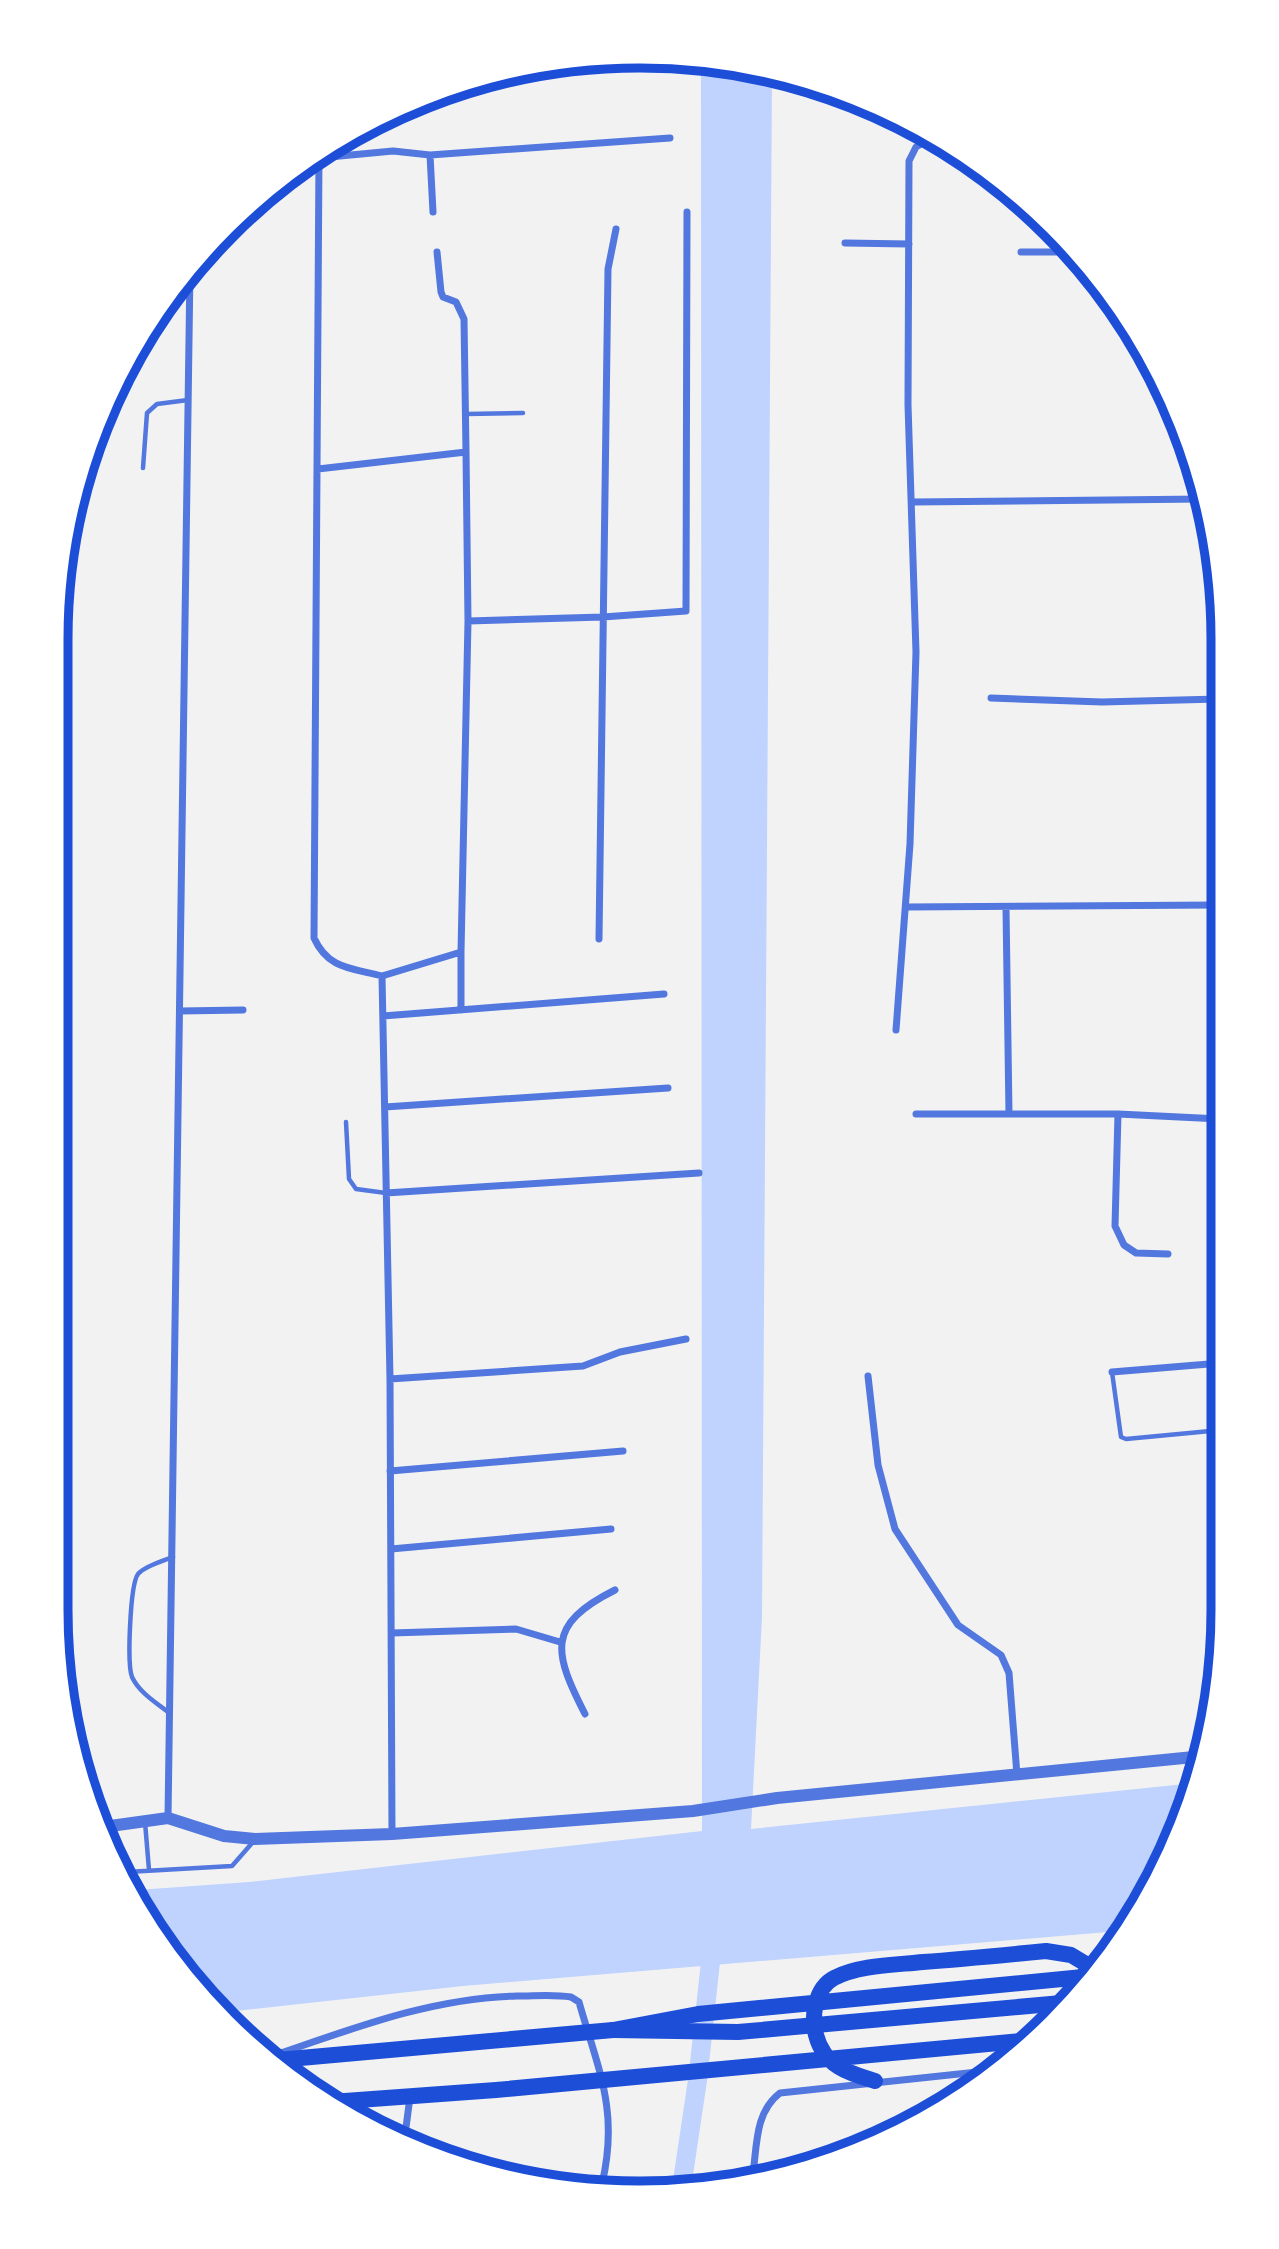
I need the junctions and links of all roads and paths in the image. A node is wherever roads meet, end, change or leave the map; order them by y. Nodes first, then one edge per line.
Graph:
1 (670, 138) dead end
2 (922, 143) edge
3 (339, 155) edge
4 (430, 155) junction
5 (319, 167) edge
6 (433, 212) dead end
7 (687, 212) dead end
8 (616, 229) dead end
9 (845, 243) dead end
10 (909, 244) junction
11 (437, 252) dead end
12 (1021, 252) dead end
13 (1058, 252) edge
14 (191, 286) edge
15 (189, 400) junction
16 (523, 413) dead end
17 (466, 414) junction
18 (466, 452) junction
19 (143, 468) dead end
20 (318, 469) junction
21 (1193, 499) edge
22 (913, 502) junction
23 (603, 617) junction
24 (468, 621) junction
25 (992, 698) dead end
26 (1211, 699) edge
27 (1211, 905) edge
28 (906, 907) junction
29 (1006, 908) junction
30 (598, 939) dead end
31 (461, 952) junction
32 (382, 976) junction
33 (664, 994) dead end
34 (243, 1010) dead end
35 (461, 1010) junction
36 (180, 1011) junction
37 (383, 1016) junction
38 (896, 1030) dead end
39 (668, 1088) dead end
40 (385, 1107) junction
41 (916, 1114) dead end
42 (1009, 1114) junction
43 (1118, 1114) junction
44 (1211, 1119) edge
45 (346, 1122) dead end
46 (699, 1174) dead end
47 (386, 1194) junction
48 (1168, 1254) dead end
49 (686, 1339) dead end
50 (1211, 1364) edge
51 (1112, 1372) joint
52 (868, 1376) dead end
53 (390, 1379) junction
54 (1211, 1431) edge
55 (623, 1451) dead end
56 (390, 1471) junction
57 (611, 1529) dead end
58 (391, 1549) junction
59 (173, 1557) junction
60 (615, 1590) dead end
61 (392, 1633) junction
62 (560, 1642) junction
63 (167, 1712) junction
64 (585, 1714) dead end
65 (1191, 1757) edge
66 (1017, 1775) junction
67 (168, 1818) junction
68 (145, 1821) junction
69 (111, 1826) edge
70 (392, 1834) junction
71 (255, 1839) junction
72 (149, 1870) junction
73 (132, 1872) edge
74 (1087, 1964) edge
75 (1077, 1977) edge
76 (1052, 2004) edge
77 (613, 2030) junction
78 (1013, 2041) edge
79 (281, 2054) edge
80 (287, 2059) edge
81 (974, 2072) edge
82 (875, 2081) junction
83 (410, 2096) junction
84 (349, 2101) edge
85 (406, 2130) edge
86 (754, 2169) edge
87 (603, 2180) edge

1 - 4 street
2 - 10 street
3 - 4 street
4 - 6 street
5 - 20 street
7 - 23 street
8 - 23 street
9 - 10 street
10 - 22 street
11 - 17 street
12 - 13 street
14 - 15 street
15 - 19 lane
15 - 36 street
16 - 17 lane
17 - 18 street
18 - 20 street
18 - 24 street
20 - 32 street
21 - 22 street
22 - 28 street
23 - 24 street
23 - 30 street
24 - 31 street
25 - 26 street
27 - 29 street
28 - 29 street
28 - 38 street
29 - 42 street
31 - 32 street
31 - 35 street
32 - 37 street
33 - 35 street
34 - 36 street
35 - 37 street
36 - 59 street
37 - 40 street
39 - 40 street
40 - 47 street
41 - 42 street
42 - 43 street
43 - 44 street
43 - 48 street
45 - 47 lane
46 - 47 street
47 - 53 street
49 - 53 street
50 - 51 street
51 - 54 lane
52 - 66 street
53 - 56 street
55 - 56 street
56 - 58 street
57 - 58 street
58 - 61 street
59 - 63 street
59 - 63 lane
60 - 62 street
61 - 62 street
61 - 70 street
62 - 64 street
63 - 67 street
65 - 66 street
66 - 70 street
67 - 68 street
67 - 71 street
68 - 69 street
68 - 72 lane
70 - 71 street
71 - 72 lane
72 - 73 lane
74 - 82 main road
75 - 77 main road
76 - 77 main road
77 - 80 main road
78 - 83 main road
79 - 87 street
81 - 82 street
82 - 86 street
83 - 84 main road
83 - 85 street

